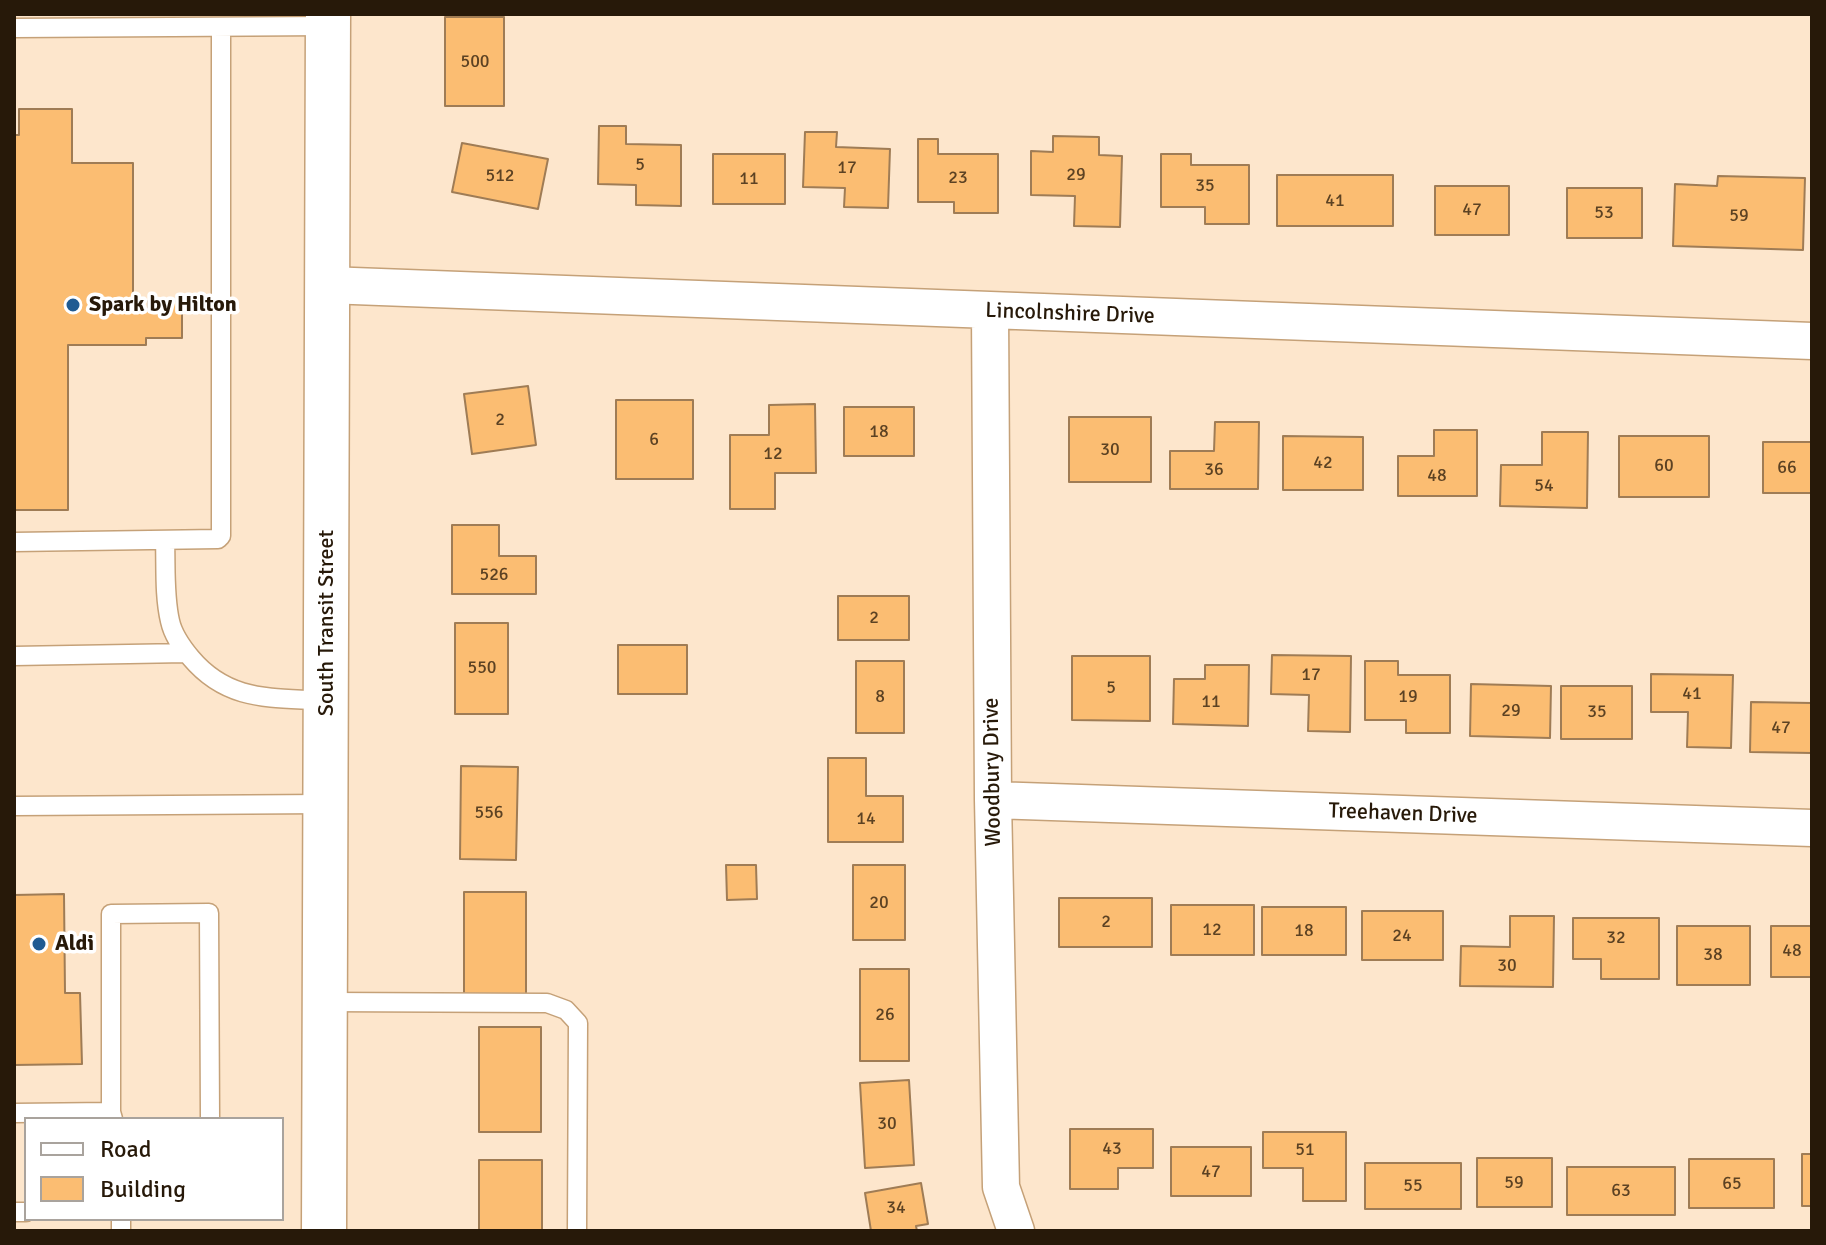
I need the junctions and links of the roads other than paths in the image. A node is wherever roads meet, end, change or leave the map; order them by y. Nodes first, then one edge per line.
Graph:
1 (328, 20) edge
2 (221, 27) junction
3 (14, 28) edge
4 (327, 285) junction
5 (990, 311) junction
6 (1812, 341) edge
7 (165, 540) junction
8 (14, 542) edge
9 (186, 653) junction
10 (14, 656) edge
11 (326, 701) junction
12 (993, 800) junction
13 (326, 804) junction
14 (14, 806) edge
15 (1812, 828) edge
16 (325, 1002) junction
17 (14, 1113) edge
18 (112, 1116) edge
19 (210, 1117) edge
20 (324, 1231) edge
21 (577, 1231) edge
22 (1016, 1231) edge

1 - 2 lane
1 - 4 highway, South Transit Street
2 - 3 lane
2 - 7 lane
4 - 5 street, Lincolnshire Drive
4 - 11 highway, South Transit Street
5 - 6 street, Lincolnshire Drive
5 - 12 street, Woodbury Drive
7 - 8 lane
7 - 9 lane
9 - 10 lane
9 - 11 lane
11 - 13 highway, South Transit Street
12 - 15 street, Treehaven Drive
12 - 22 street, Woodbury Drive
13 - 14 lane
13 - 16 highway, South Transit Street
16 - 20 highway, South Transit Street
16 - 21 lane
17 - 18 lane
18 - 19 lane

